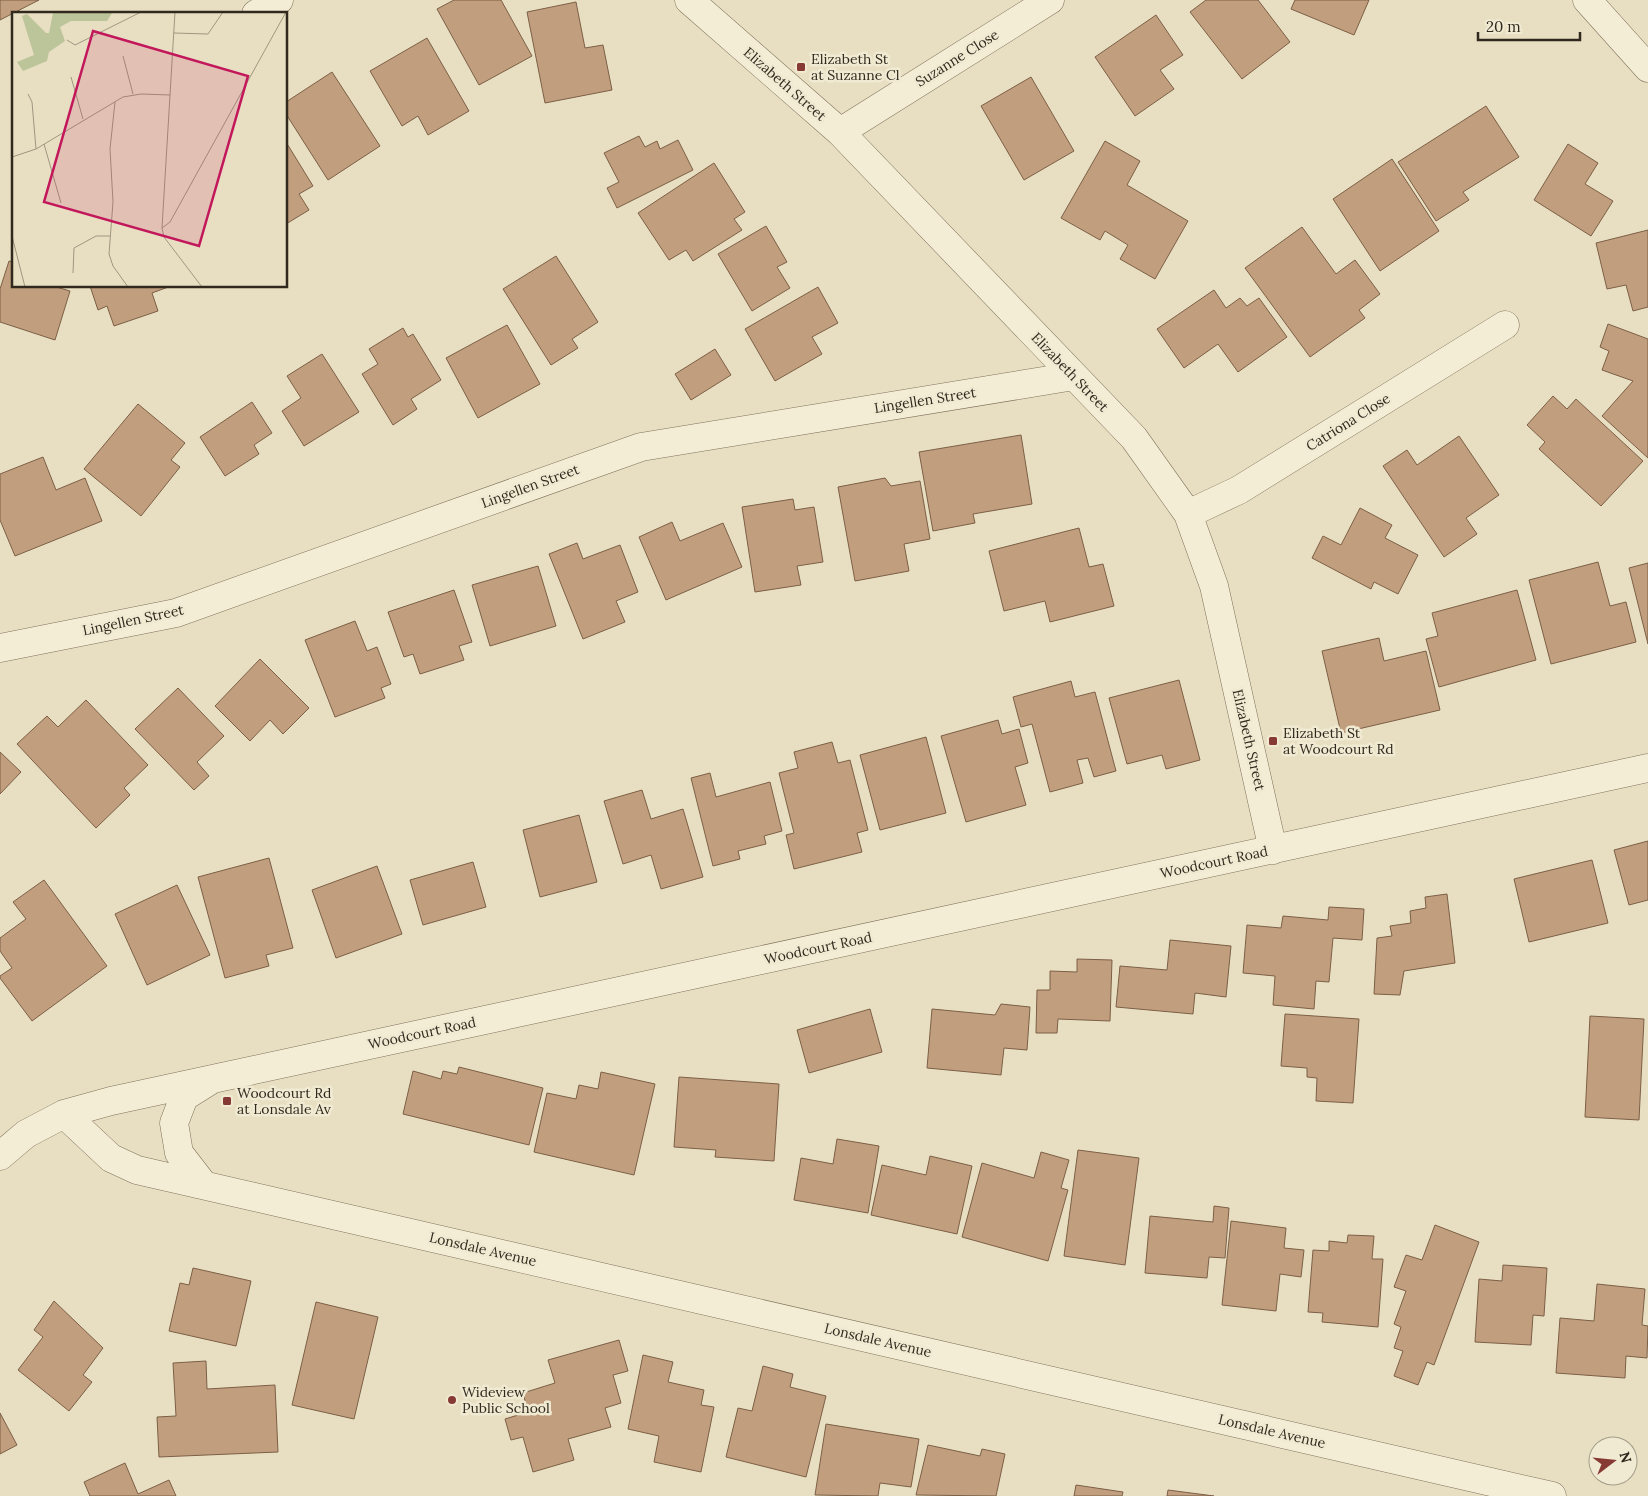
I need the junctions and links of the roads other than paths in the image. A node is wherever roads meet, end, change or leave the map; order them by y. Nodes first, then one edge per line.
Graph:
1 (279, 0) edge
2 (689, 0) edge
3 (1050, 0) edge
4 (1587, 0) edge
5 (259, 12) edge
6 (1648, 68) edge
7 (840, 132) junction
8 (1505, 325) dead end
9 (1074, 376) junction
10 (1188, 514) junction
11 (0, 648) edge
12 (1648, 768) edge
13 (1273, 850) junction
14 (213, 1079) junction
15 (64, 1114) junction
16 (0, 1156) edge
17 (203, 1184) junction
18 (1552, 1496) edge

1 - 5 street
2 - 7 street, Elizabeth Street
3 - 7 street, Suzanne Close
4 - 6 street
7 - 9 street, Elizabeth Street
8 - 10 street, Catriona Close
9 - 10 street, Elizabeth Street
9 - 11 street, Lingellen Street
10 - 13 street, Elizabeth Street
12 - 13 street, Woodcourt Road
13 - 14 street, Woodcourt Road
14 - 15 street, Woodcourt Road
14 - 17 street
15 - 16 street, Woodcourt Road
15 - 17 street, Lonsdale Avenue
17 - 18 street, Lonsdale Avenue

